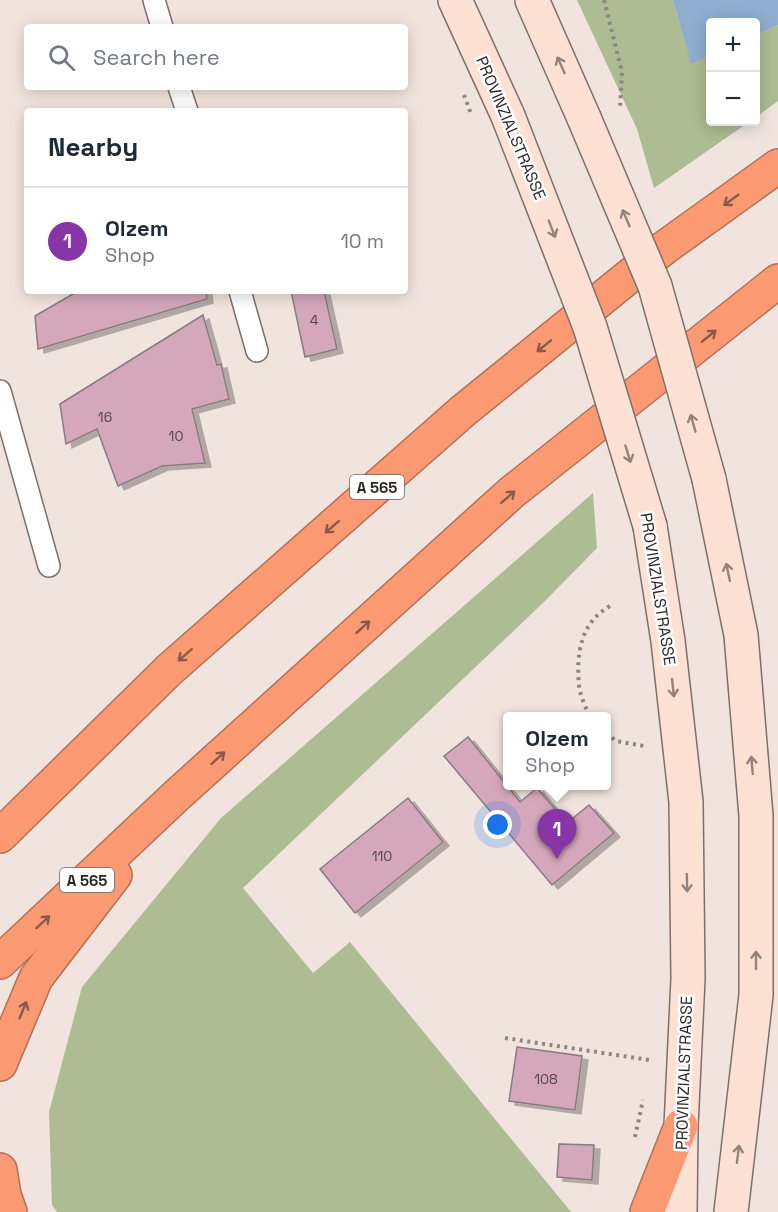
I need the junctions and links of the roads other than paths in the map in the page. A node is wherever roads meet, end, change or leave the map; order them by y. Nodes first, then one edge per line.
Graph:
1 (154, 0) edge
2 (455, 0) edge
3 (532, 0) edge
4 (161, 24) edge
5 (181, 90) edge
6 (186, 108) edge
7 (778, 166) edge
8 (778, 281) edge
9 (241, 294) edge
10 (258, 351) dead end
11 (0, 391) edge
12 (50, 566) dead end
13 (174, 797) junction
14 (0, 837) edge
15 (0, 962) edge
16 (0, 1064) edge
17 (681, 1126) junction
18 (0, 1170) edge
19 (10, 1212) edge
20 (647, 1212) edge
21 (681, 1212) edge
22 (730, 1212) edge

1 - 4 lane
2 -> 17 main road, PROVINZIALSTRASSE, bridge
22 -> 3 main road, bridge
5 - 6 lane
7 -> 14 highway, A 565
13 -> 8 highway, A 565
9 - 10 lane
11 - 12 lane
15 -> 13 highway, A 565
16 -> 13 highway
17 - 20 highway
17 - 21 main road, PROVINZIALSTRASSE
18 - 19 highway

